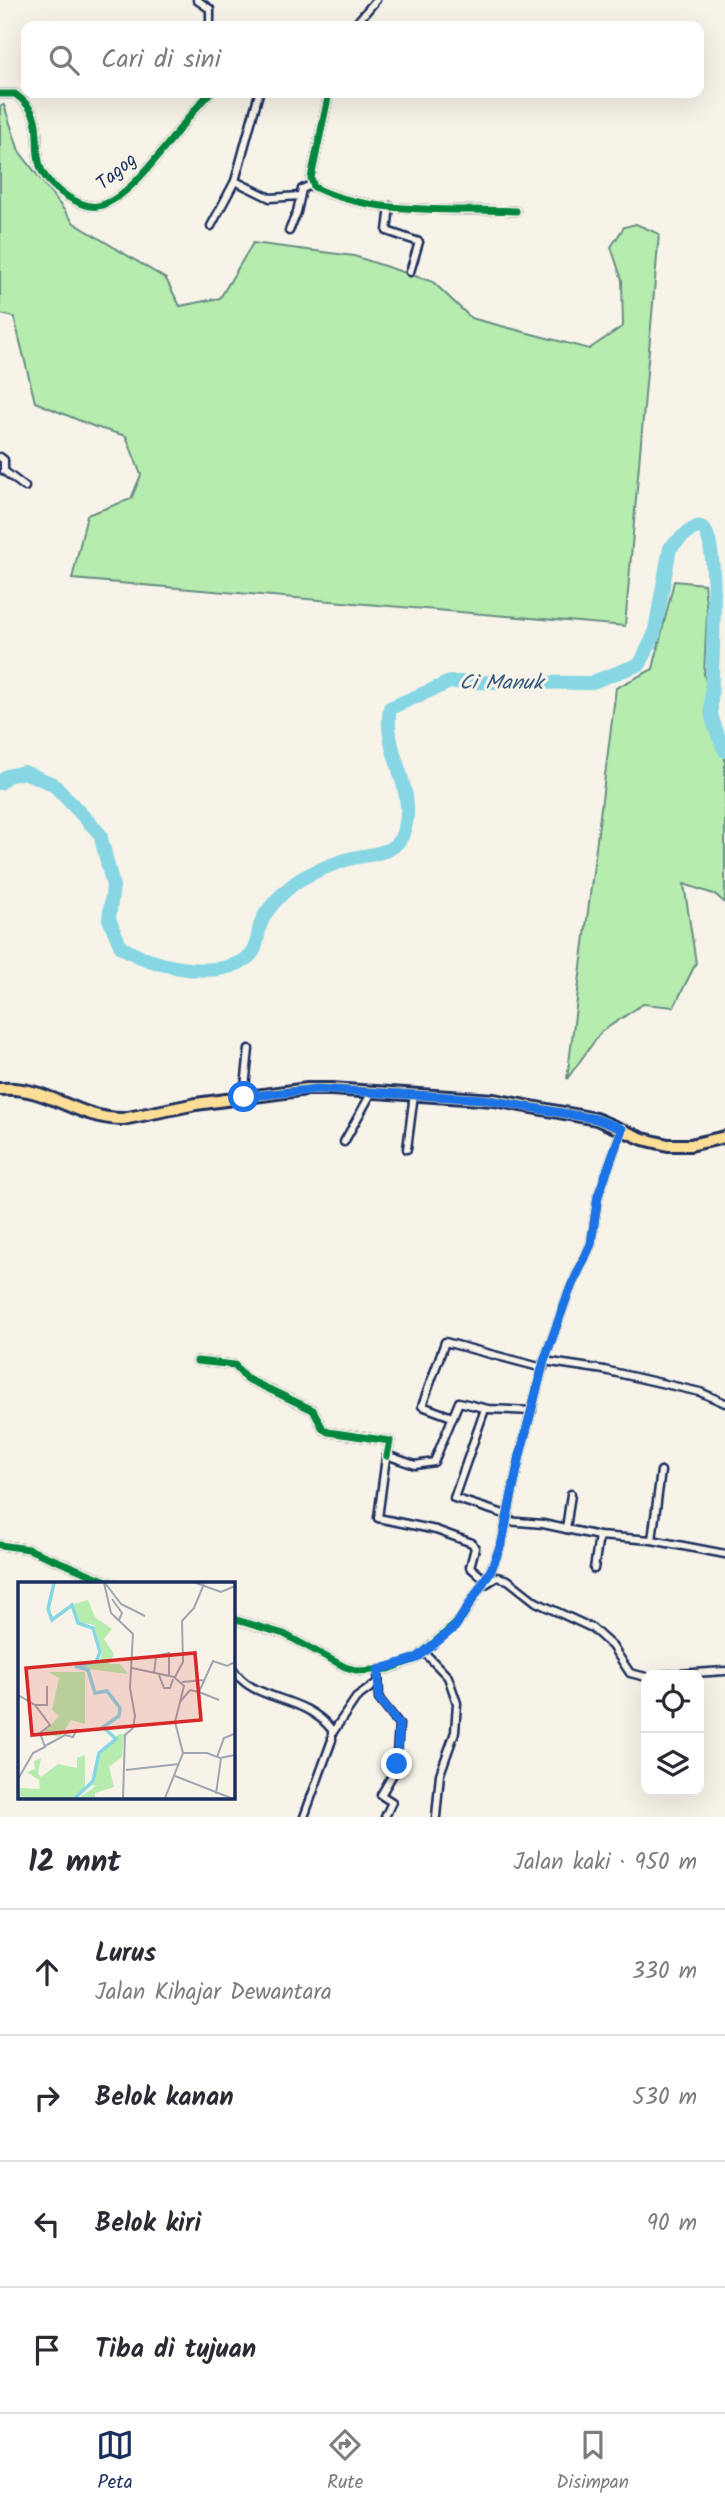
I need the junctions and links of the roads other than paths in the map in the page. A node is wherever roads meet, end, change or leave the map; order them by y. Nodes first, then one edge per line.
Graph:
1 (197, 0) edge
2 (376, 0) edge
3 (210, 21) edge
4 (358, 21) edge
5 (0, 94) edge
6 (206, 98) edge
7 (258, 98) edge
8 (328, 98) edge
9 (235, 181) junction
10 (311, 185) junction
11 (300, 196) junction
12 (390, 206) junction
13 (516, 211) dead end
14 (211, 226) dead end
15 (289, 231) dead end
16 (410, 272) dead end
17 (0, 457) edge
18 (25, 487) dead end
19 (249, 1049) dead end
20 (0, 1089) edge
21 (372, 1092) junction
22 (414, 1094) junction
23 (244, 1097) junction
24 (622, 1129) junction
25 (725, 1137) edge
26 (344, 1142) dead end
27 (407, 1149) dead end
28 (197, 1361) dead end
29 (544, 1364) junction
30 (725, 1403) edge
31 (485, 1409) junction
32 (532, 1411) junction
33 (452, 1417) junction
34 (387, 1456) junction
35 (661, 1471) dead end
36 (571, 1494) dead end
37 (506, 1518) junction
38 (566, 1529) junction
39 (599, 1536) junction
40 (652, 1540) junction
41 (0, 1545) edge
42 (725, 1554) edge
43 (594, 1569) dead end
44 (484, 1579) junction
45 (109, 1582) edge
46 (472, 1596) junction
47 (234, 1619) edge
48 (425, 1653) junction
49 (234, 1670) edge
50 (378, 1670) junction
51 (725, 1671) edge
52 (704, 1672) edge
53 (641, 1676) edge
54 (377, 1682) junction
55 (333, 1732) junction
56 (304, 1817) edge
57 (385, 1817) edge
58 (436, 1817) edge

1 - 3 street
2 - 4 street
5 - 6 street, Tagog
7 - 9 street
8 - 10 street
9 - 11 street
9 - 14 street
10 - 11 street
10 - 12 street
11 - 15 street
12 - 13 street
12 - 16 street
17 - 18 street
19 - 23 street
20 - 23 main road
21 - 22 main road
21 - 23 main road
21 - 26 street
22 - 24 main road
22 - 27 street
24 - 25 main road
24 - 29 street
28 - 34 street
29 - 30 street
29 - 32 street
29 - 33 street
31 - 32 street
31 - 33 street
31 - 37 street
32 - 37 street
33 - 34 street
34 - 44 street
35 - 40 street
36 - 38 street
37 - 38 street
37 - 44 street
38 - 39 street
39 - 40 street
39 - 43 street
40 - 42 street
41 - 45 street
44 - 46 street
46 - 48 street
46 - 53 street
47 - 50 street
48 - 50 street
48 - 58 street
49 - 55 street
50 - 54 street
51 - 52 street
54 - 55 street
54 - 57 street
55 - 56 street

